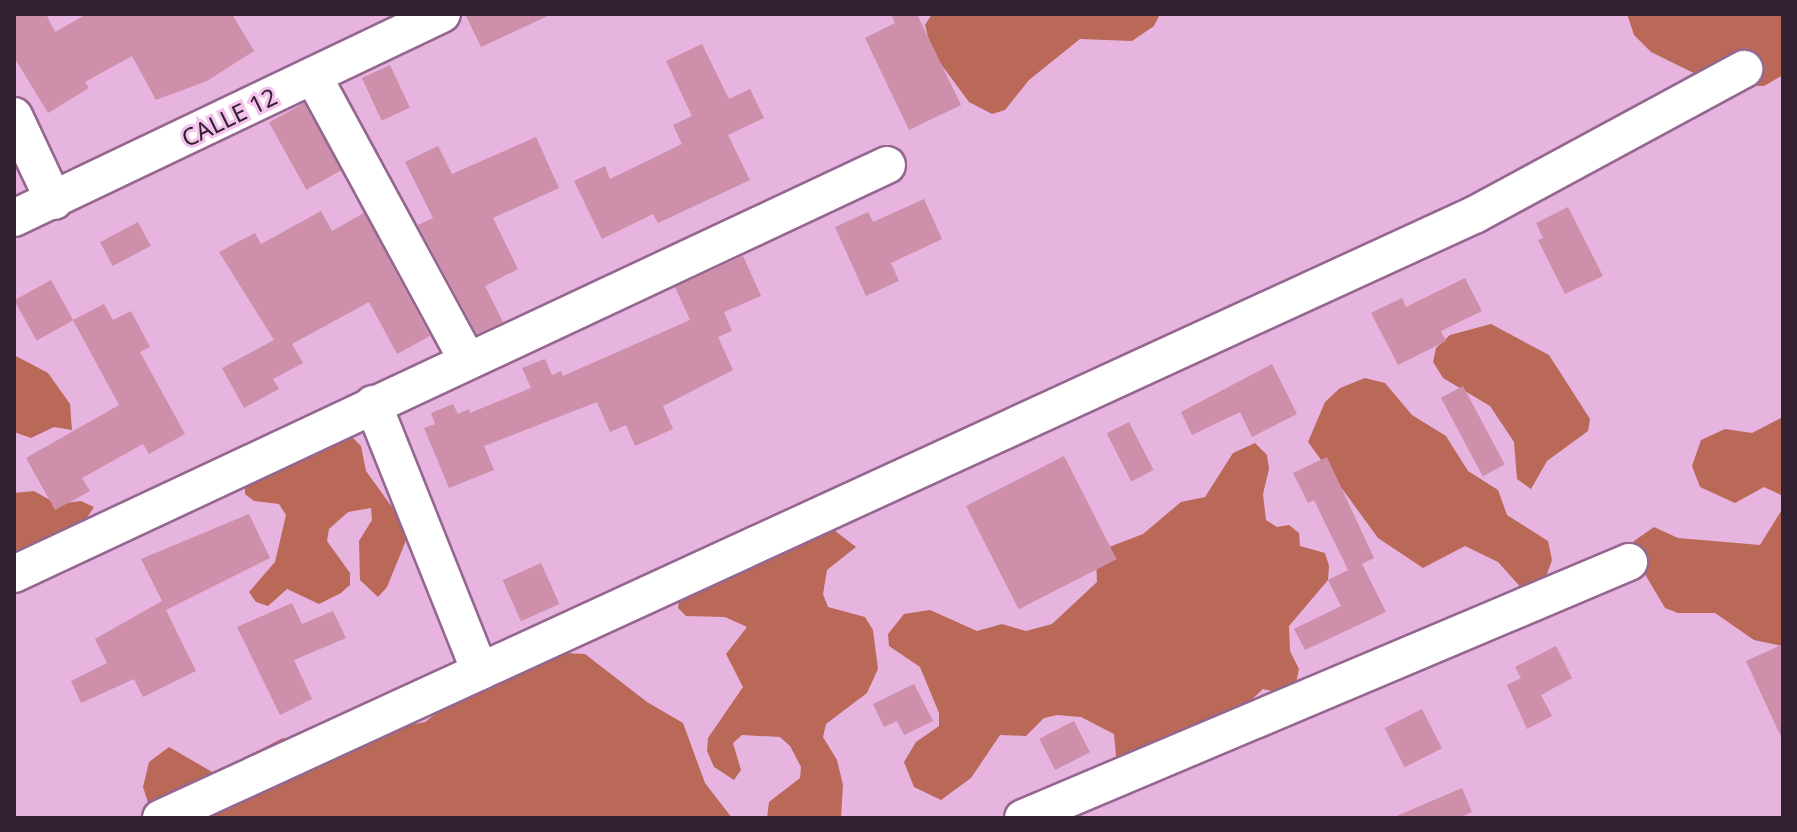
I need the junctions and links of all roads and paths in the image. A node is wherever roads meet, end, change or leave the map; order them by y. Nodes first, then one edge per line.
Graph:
1 (442, 14) edge
2 (1744, 69) dead end
3 (313, 76) junction
4 (14, 116) edge
5 (887, 165) dead end
6 (54, 201) junction
7 (14, 218) edge
8 (467, 360) junction
9 (373, 404) junction
10 (1629, 562) dead end
11 (14, 574) edge
12 (480, 671) junction
13 (161, 818) edge
14 (1023, 818) edge

1 - 3 street, CALLE 12
2 - 12 street
3 - 6 street, CALLE 12
3 - 8 street
4 - 6 street
5 - 8 street
6 - 7 street, CALLE 12
8 - 9 street
9 - 11 street
9 - 12 street
10 - 14 street
12 - 13 street

